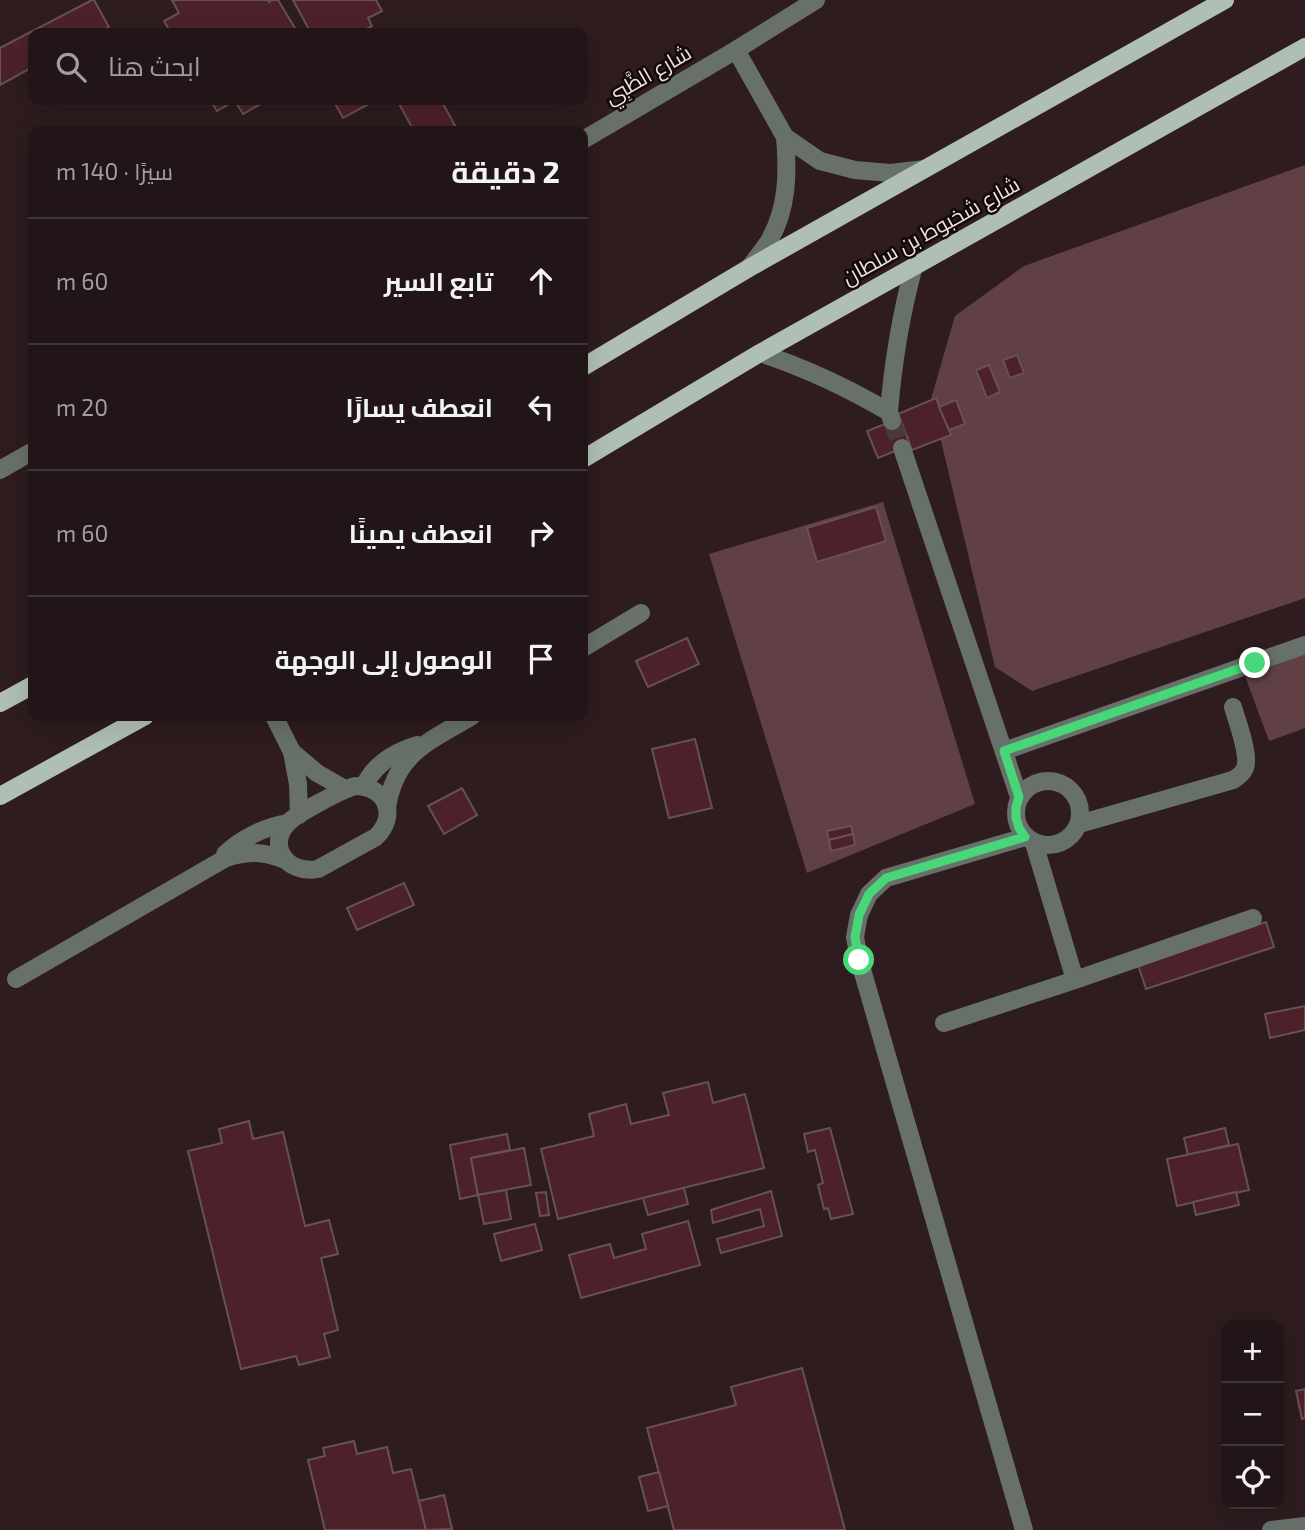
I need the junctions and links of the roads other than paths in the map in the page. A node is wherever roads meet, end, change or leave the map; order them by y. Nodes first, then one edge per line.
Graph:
1 (816, 0) edge
2 (1225, 0) edge
3 (1305, 47) edge
4 (737, 50) junction
5 (588, 137) edge
6 (785, 137) junction
7 (926, 169) junction
8 (914, 266) junction
9 (749, 268) junction
10 (761, 353) junction
11 (588, 364) edge
12 (902, 448) tunnel mouth
13 (28, 454) edge
14 (588, 456) edge
15 (0, 470) edge
16 (640, 613) dead end
17 (588, 645) edge
18 (1305, 645) edge
19 (28, 688) edge
20 (0, 703) edge
21 (1233, 707) dead end
22 (136, 721) edge
23 (276, 721) edge
24 (464, 721) edge
25 (430, 741) junction
26 (1004, 751) junction
27 (292, 752) junction
28 (364, 786) junction
29 (345, 789) junction
30 (0, 796) edge
31 (1019, 797) junction
32 (387, 808) junction
33 (293, 819) junction
34 (1079, 824) junction
35 (1030, 840) junction
36 (285, 860) junction
37 (213, 865) junction
38 (1253, 918) dead end
39 (16, 979) dead end
40 (1075, 980) junction
41 (944, 1023) dead end
42 (1305, 1526) edge
43 (1024, 1530) edge
44 (1271, 1530) edge

1 - 4 street, شارع الظَّبِي
2 - 7 main road
3 - 8 main road, شارع شخبوط بن سلطان
4 - 5 street, شارع الظَّبِي
4 - 6 street
6 - 7 street
6 - 9 street
7 - 9 main road
8 - 10 main road, شارع شخبوط بن سلطان
8 - 10 street
9 - 11 main road
10 - 14 main road, شارع شخبوط بن سلطان
12 - 26 street
13 - 15 street
16 - 17 street
18 - 26 street
19 - 20 main road
21 - 34 street
22 - 30 main road
23 - 27 street
24 - 25 street
25 - 28 street
25 - 32 street
26 - 31 street
27 - 29 street
27 - 33 street
28 - 29 street
28 - 32 street
29 - 33 street
31 - 34 street
31 - 35 street
32 - 36 street
33 - 36 street
33 - 37 street
34 - 35 street
35 - 40 street
35 - 43 street
36 - 37 street
37 - 39 street
38 - 40 street
40 - 41 street
42 - 44 street

